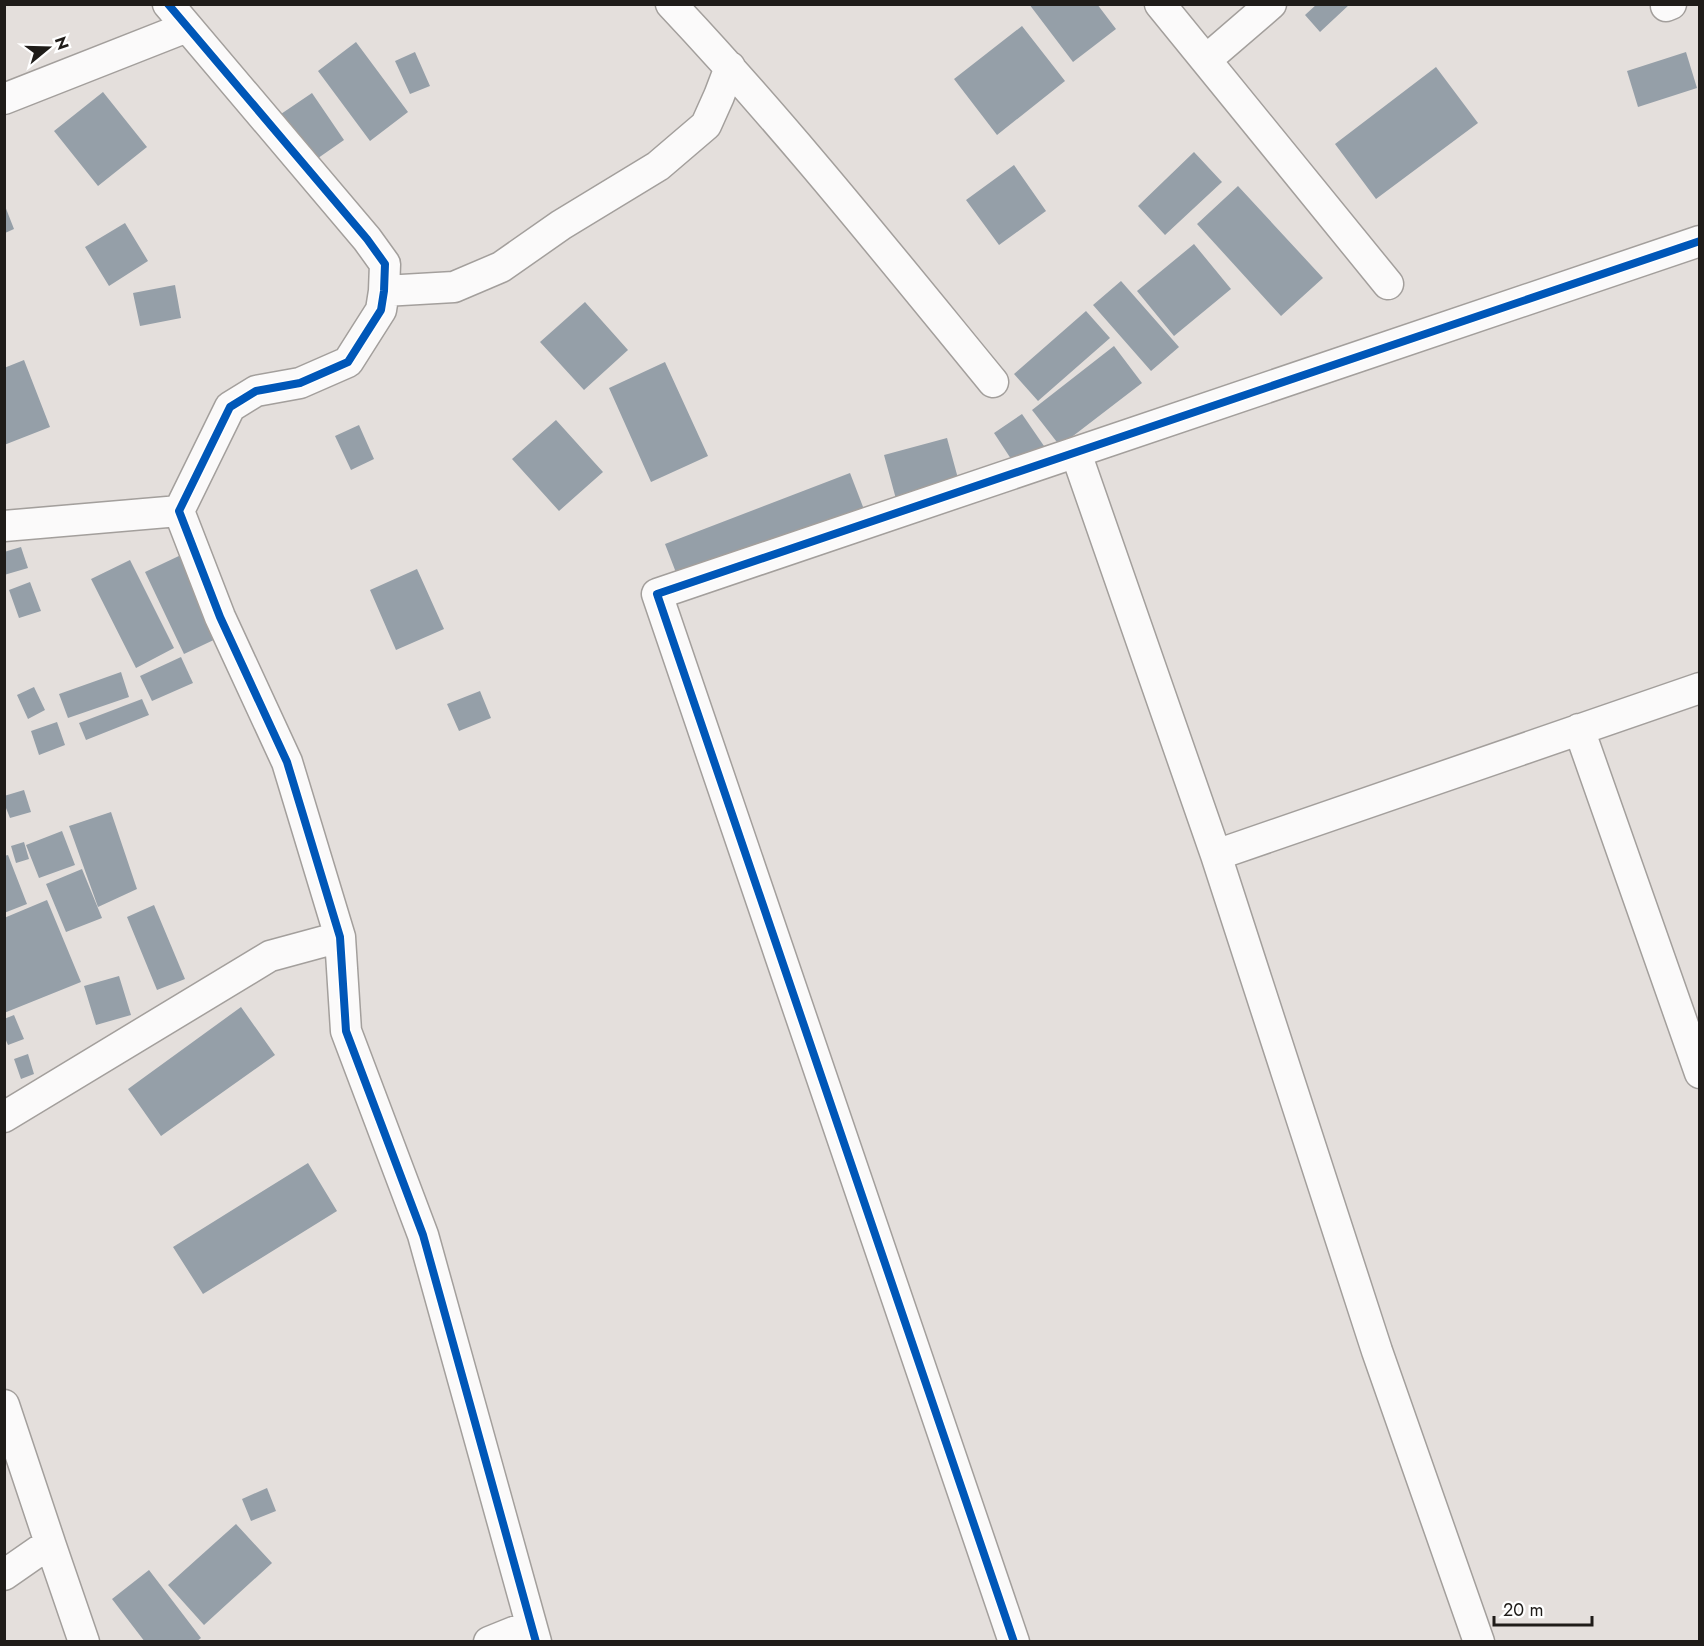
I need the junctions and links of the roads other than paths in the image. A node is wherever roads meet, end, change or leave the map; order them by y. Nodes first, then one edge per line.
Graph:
1 (671, 4) edge
2 (1160, 4) edge
3 (1271, 4) edge
4 (178, 16) edge
5 (1206, 60) junction
6 (730, 67) junction
7 (4, 99) edge
8 (1700, 241) edge
9 (1388, 284) dead end
10 (384, 291) junction
11 (993, 382) dead end
12 (1076, 453) junction
13 (179, 511) junction
14 (4, 526) edge
15 (1700, 688) edge
16 (1579, 729) junction
17 (1216, 855) junction
18 (340, 937) junction
19 (1700, 1073) edge
20 (4, 1117) edge
21 (4, 1405) edge
22 (50, 1543) junction
23 (4, 1575) edge
24 (533, 1633) edge
25 (84, 1641) edge
26 (489, 1641) edge
27 (1014, 1641) edge
28 (1479, 1641) edge

1 - 6 street
2 - 5 street
3 - 5 street
4 - 7 street
4 - 10 street
5 - 9 street
6 - 10 street
6 - 11 street
8 - 12 street
10 - 13 street
12 - 17 street
12 - 27 street
13 - 14 street
13 - 18 street
15 - 16 street
16 - 17 street
16 - 19 street
17 - 28 street
18 - 20 street
18 - 24 street
21 - 22 street
22 - 23 street
22 - 25 street
24 - 26 street

